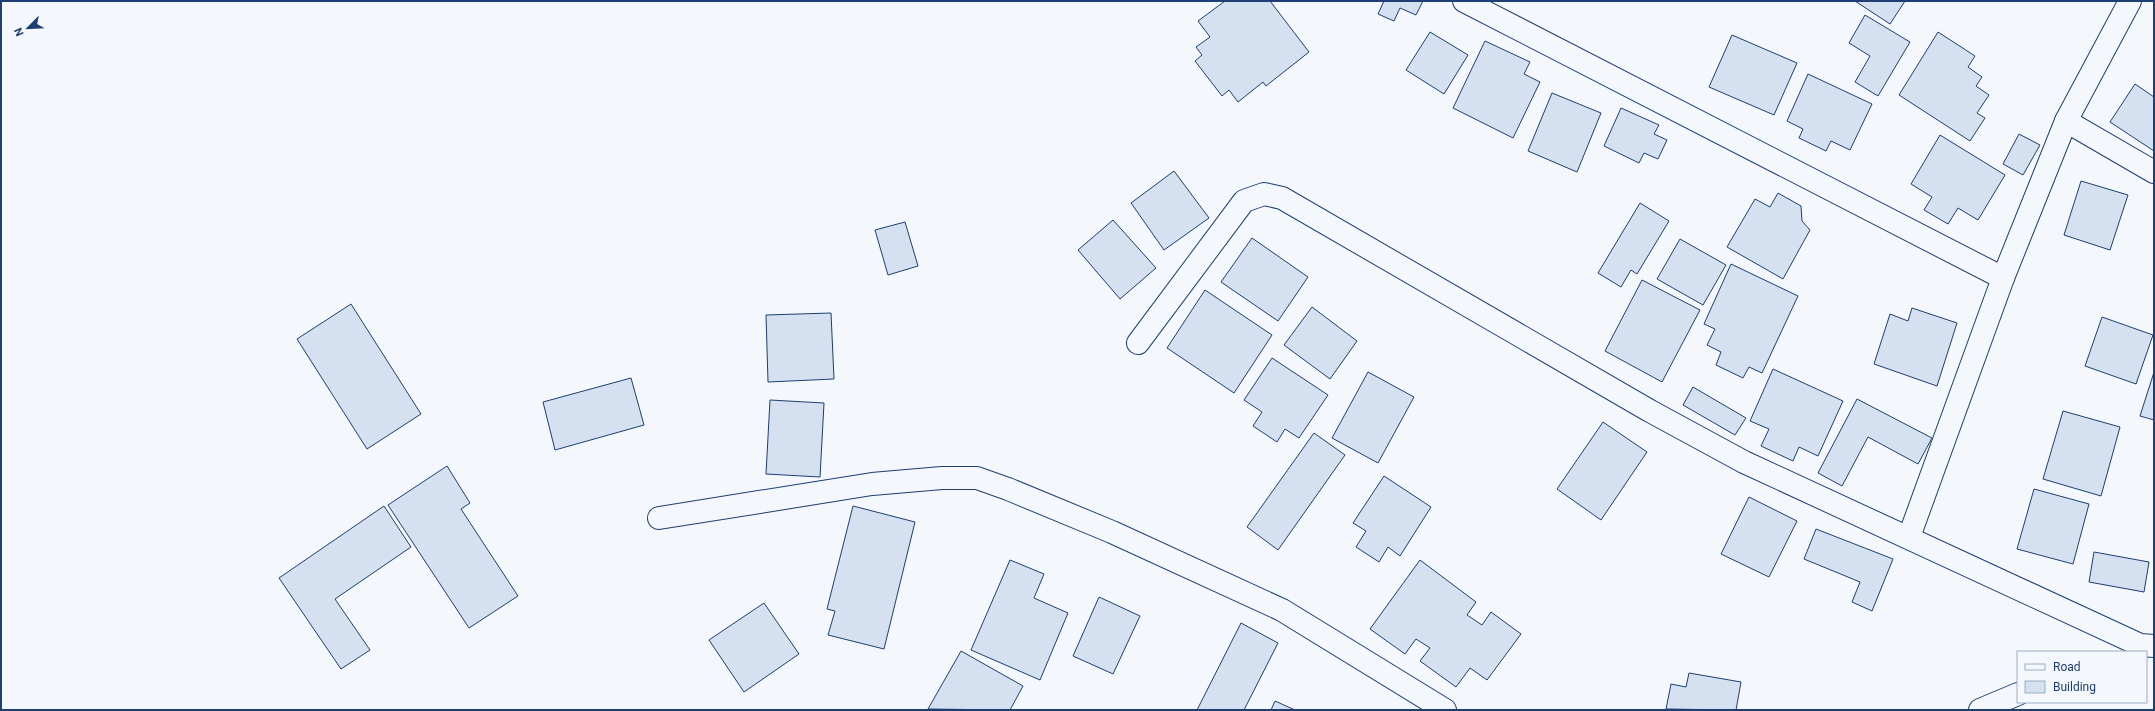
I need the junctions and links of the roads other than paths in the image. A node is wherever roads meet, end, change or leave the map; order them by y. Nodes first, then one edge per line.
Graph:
1 (1464, 1) edge
2 (2130, 1) edge
3 (2066, 121) junction
4 (2154, 172) edge
5 (2003, 278) junction
6 (1138, 343) dead end
7 (659, 518) dead end
8 (1909, 537) junction
9 (2139, 648) edge
10 (2017, 694) edge
11 (1445, 710) edge
12 (1980, 710) edge

1 - 5 street
2 - 3 street
3 - 4 street
3 - 5 street
5 - 8 street
6 - 8 street
7 - 11 street
8 - 9 street
10 - 12 street

